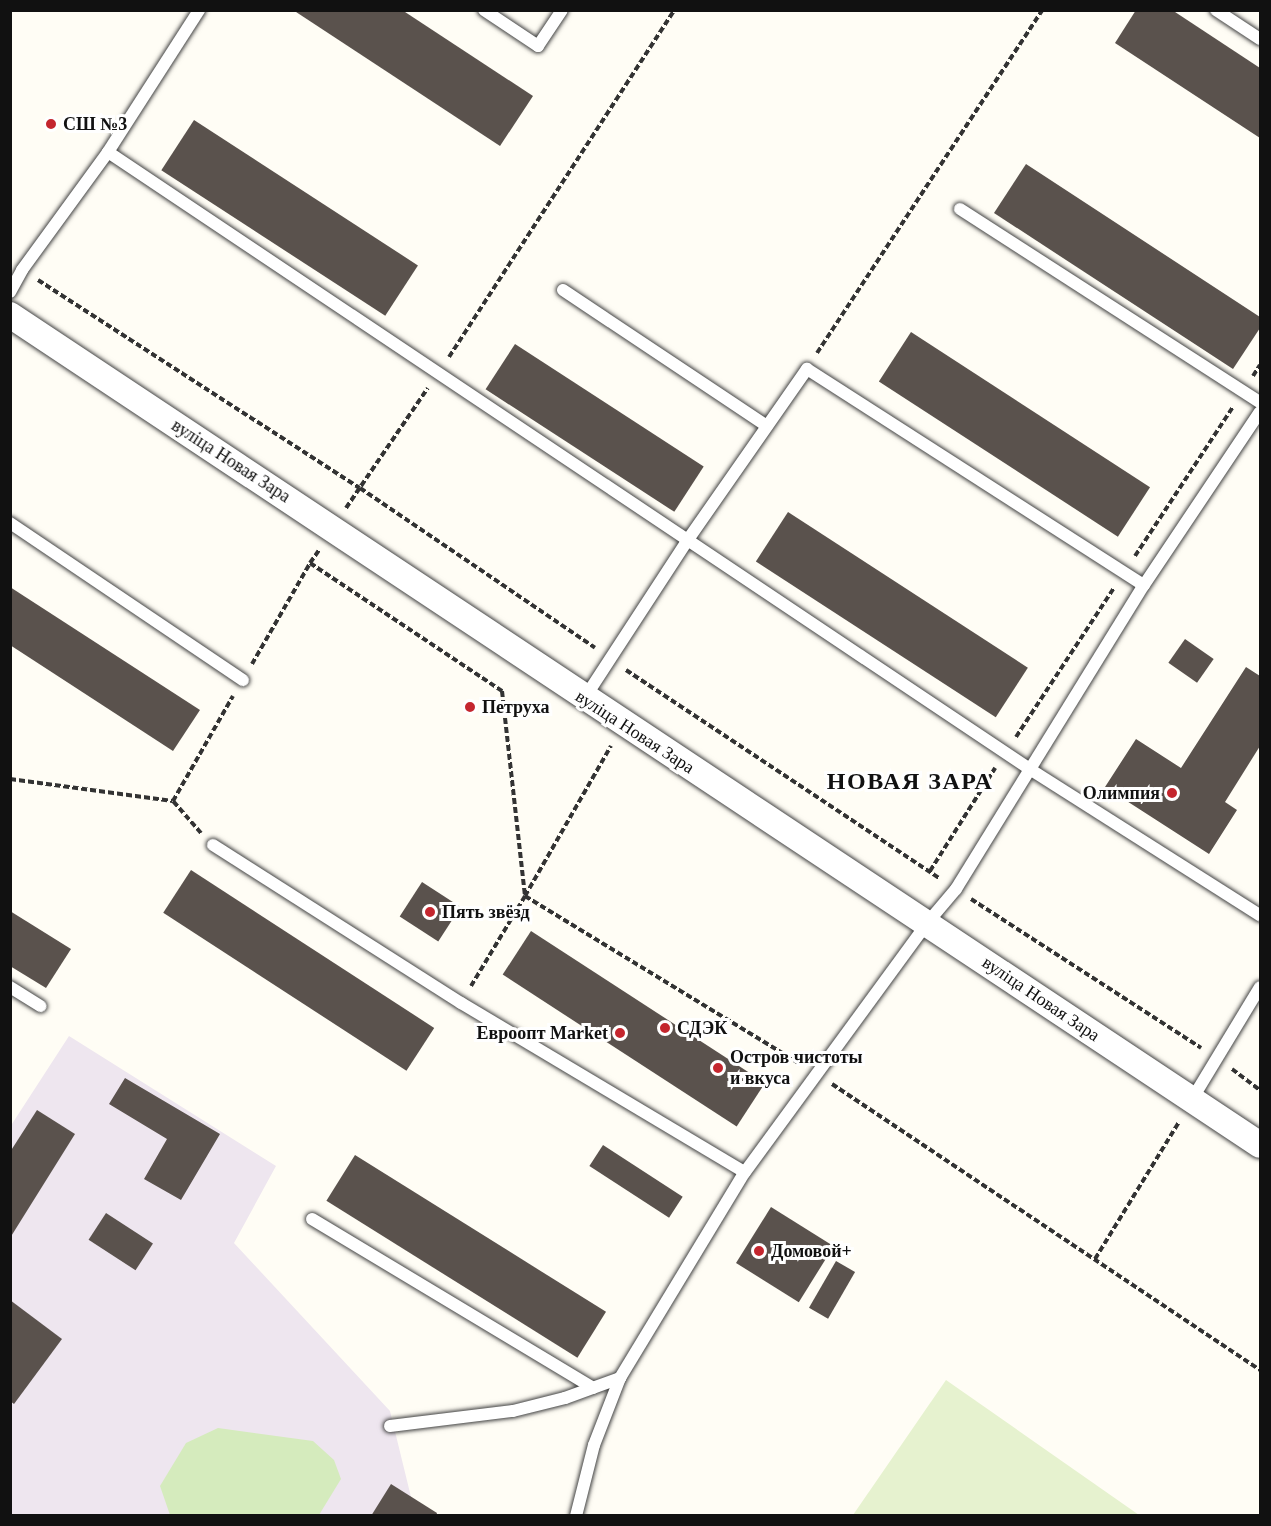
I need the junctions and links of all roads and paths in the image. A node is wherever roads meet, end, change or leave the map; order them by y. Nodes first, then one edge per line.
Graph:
1 (199, 10) edge
2 (484, 10) edge
3 (562, 10) edge
4 (674, 10) edge
5 (1042, 10) edge
6 (1216, 10) edge
7 (1260, 39) edge
8 (108, 152) junction
9 (960, 209) dead end
10 (22, 270) junction
11 (563, 290) dead end
12 (10, 292) edge
13 (10, 315) edge
14 (1260, 365) edge
15 (807, 369) junction
16 (439, 371) junction
17 (1244, 391) junction
18 (1260, 411) edge
19 (767, 426) junction
20 (360, 488) junction
21 (10, 523) edge
22 (333, 528) junction
23 (687, 541) junction
24 (1125, 572) junction
25 (1144, 585) junction
26 (609, 659) junction
27 (243, 680) junction
28 (584, 699) junction
29 (624, 725) junction
30 (1006, 752) junction
31 (1028, 768) junction
32 (10, 779) edge
33 (173, 801) junction
34 (213, 845) joint
35 (930, 872) junction
36 (956, 889) junction
37 (525, 896) junction
38 (1260, 915) edge
39 (927, 922) junction
40 (10, 987) edge
41 (1260, 987) edge
42 (461, 1003) junction
43 (41, 1006) dead end
44 (1216, 1059) junction
45 (818, 1075) junction
46 (1260, 1090) edge
47 (1191, 1101) junction
48 (1260, 1145) edge
49 (745, 1172) junction
50 (312, 1219) dead end
51 (1095, 1259) junction
52 (1260, 1370) edge
53 (620, 1378) junction
54 (592, 1388) junction
55 (390, 1426) dead end
56 (576, 1515) edge

1 - 8 lane
2 - 3 lane
4 - 16 path
5 - 15 path
6 - 7 lane
8 - 10 lane
8 - 16 lane
9 - 17 lane
10 - 12 lane
10 - 20 path
11 - 19 lane
13 - 22 street, вуліца Новая Зара
14 - 17 path
15 - 19 lane
15 - 24 lane
16 - 20 path
16 - 23 lane
17 - 18 lane
17 - 24 path
18 - 25 lane
19 - 23 lane
20 - 22 path
20 - 26 path
21 - 27 lane
22 - 28 street, вуліца Новая Зара
23 - 26 lane
23 - 30 lane
24 - 25 lane
24 - 30 path
25 - 31 lane
26 - 28 lane
26 - 35 path
27 - 33 path
27 - 37 path
28 - 29 street, вуліца Новая Зара
29 - 37 path
29 - 39 street, вуліца Новая Зара
30 - 31 lane
30 - 35 path
31 - 36 lane
31 - 38 lane
32 - 33 path
33 - 34 path
34 - 42 lane
35 - 36 path
36 - 39 lane
36 - 44 path
37 - 42 path
37 - 45 path
39 - 45 lane
39 - 47 street, вуліца Новая Зара
40 - 43 lane
41 - 44 lane
42 - 49 lane
44 - 46 path
44 - 47 lane
45 - 49 lane
45 - 51 path
47 - 48 street, вуліца Новая Зара
47 - 51 path
49 - 53 lane
50 - 54 lane
51 - 52 path
53 - 54 lane
53 - 56 lane
54 - 55 lane

